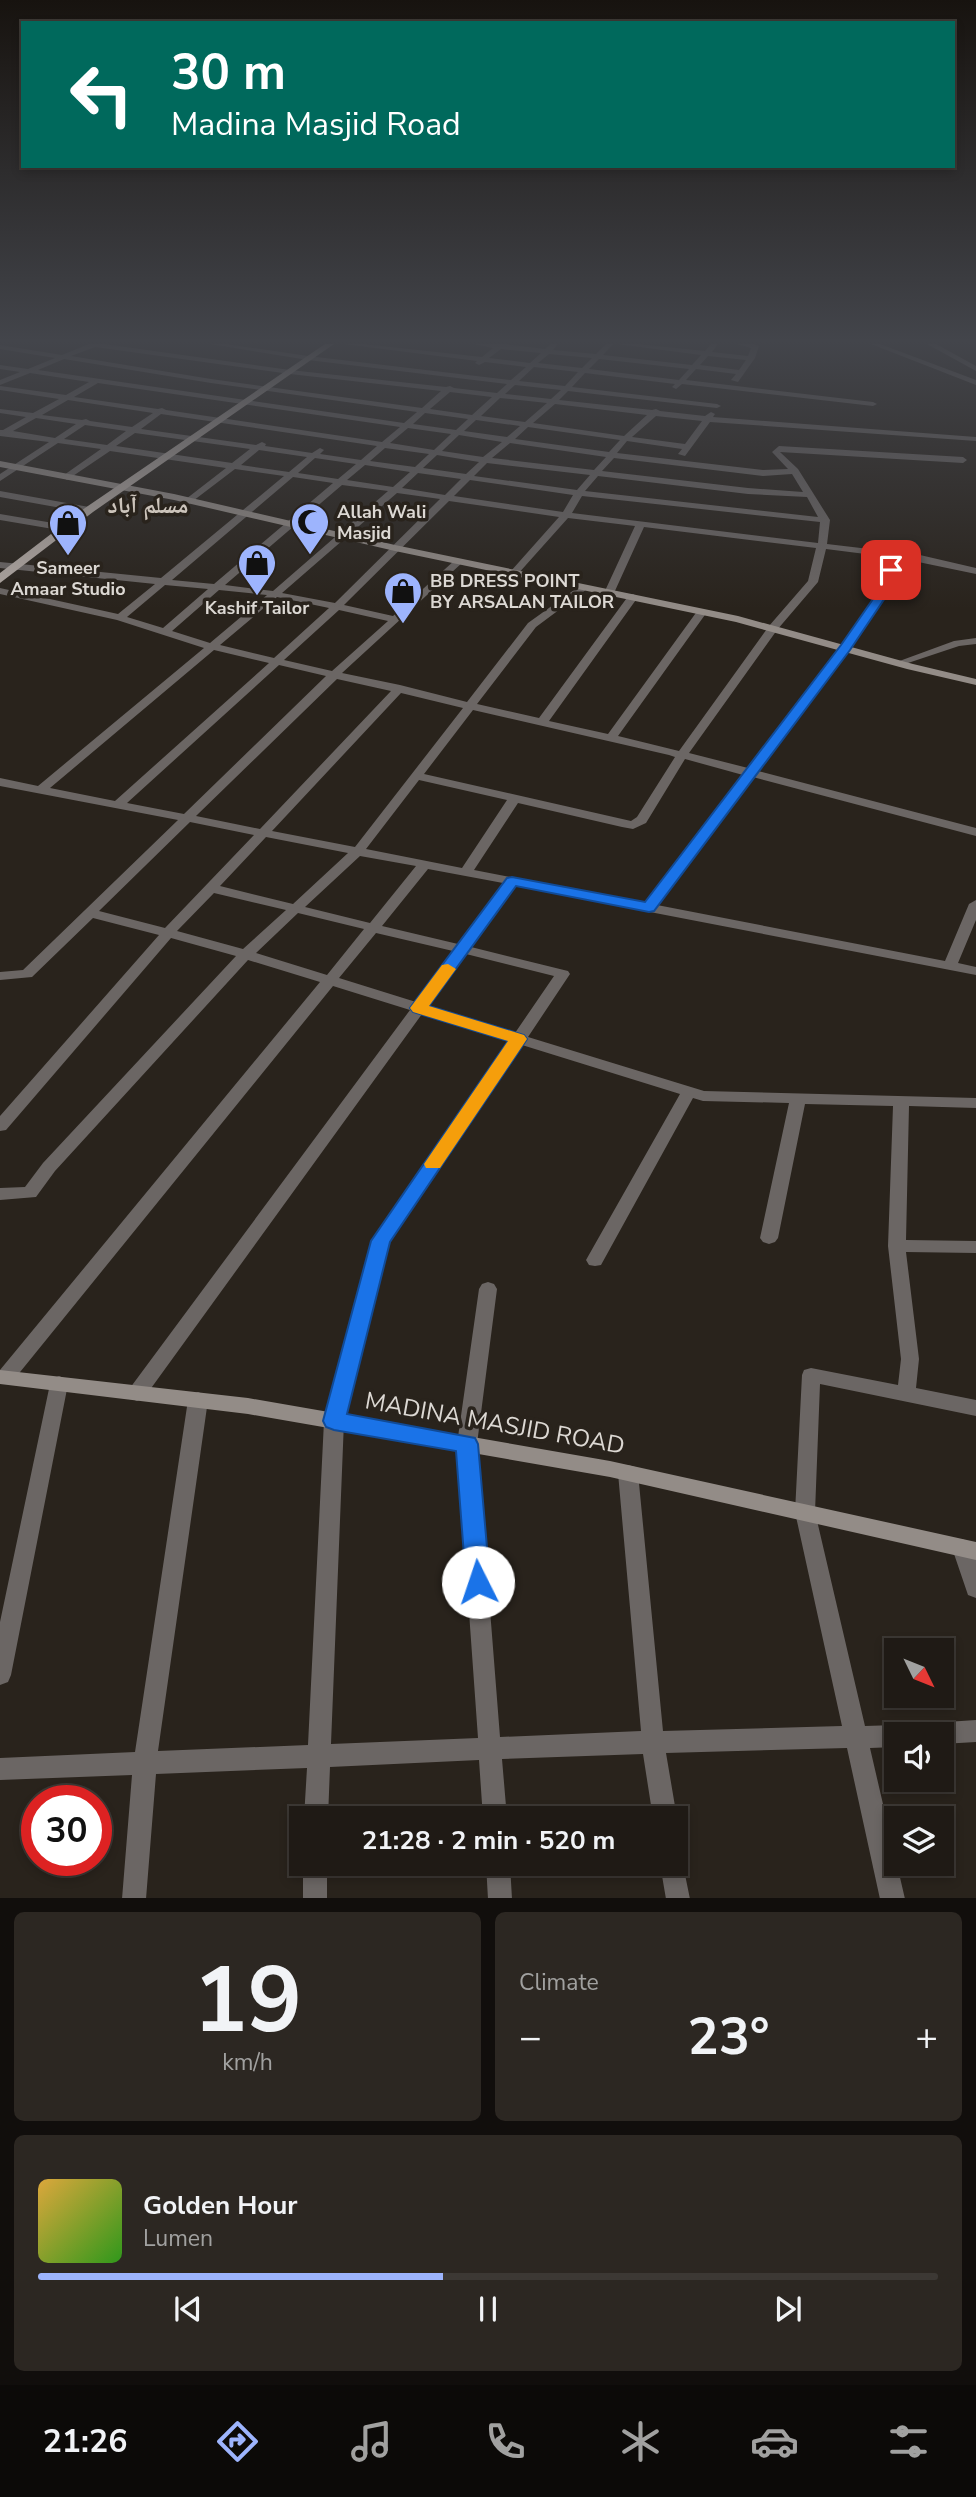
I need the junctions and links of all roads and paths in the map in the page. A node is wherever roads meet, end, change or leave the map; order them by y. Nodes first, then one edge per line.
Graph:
1 (2, 433) edge
2 (68, 433) edge
3 (130, 433) edge
4 (156, 433) edge
5 (201, 433) edge
6 (278, 433) edge
7 (342, 433) edge
8 (358, 433) edge
9 (397, 433) edge
10 (454, 433) edge
11 (457, 433) junction
12 (517, 433) edge
13 (580, 433) edge
14 (632, 433) edge
15 (697, 433) edge
16 (890, 433) edge
17 (195, 437) junction
18 (625, 439) junction
19 (976, 439) edge
20 (57, 440) junction
21 (507, 440) junction
22 (384, 444) junction
23 (260, 446) junction
24 (687, 447) junction
25 (107, 449) junction
26 (435, 452) junction
27 (316, 454) junction
28 (611, 455) junction
29 (165, 457) junction
30 (485, 460) junction
31 (963, 460) dead end
32 (364, 461) junction
33 (0, 464) edge
34 (675, 464) junction
35 (233, 466) junction
36 (17, 467) junction
37 (418, 468) junction
38 (796, 471) junction
39 (290, 474) junction
40 (596, 474) junction
41 (67, 477) junction
42 (467, 477) junction
43 (0, 478) edge
44 (341, 481) junction
45 (663, 482) junction
46 (123, 487) junction
47 (396, 488) junction
48 (579, 493) junction
49 (0, 494) edge
50 (810, 495) junction
51 (446, 497) junction
52 (189, 500) junction
53 (649, 500) junction
54 (89, 510) junction
55 (243, 513) junction
56 (566, 515) junction
57 (0, 517) edge
58 (825, 520) junction
59 (290, 523) junction
60 (638, 524) junction
61 (65, 528) junction
62 (344, 536) junction
63 (822, 545) junction
64 (395, 548) junction
65 (895, 554) junction
66 (458, 562) junction
67 (0, 565) edge
68 (13, 568) junction
69 (976, 571) edge
70 (514, 573) junction
71 (0, 579) edge
72 (161, 582) junction
73 (584, 587) junction
74 (216, 588) junction
75 (0, 591) edge
76 (609, 593) junction
77 (274, 594) junction
78 (632, 597) junction
79 (337, 607) junction
80 (702, 612) junction
81 (120, 618) junction
82 (395, 619) junction
83 (773, 628) junction
84 (164, 632) junction
85 (976, 641) edge
86 (213, 647) junction
87 (846, 647) junction
88 (278, 662) junction
89 (899, 663) junction
90 (334, 675) junction
91 (976, 682) edge
92 (400, 688) junction
93 (468, 704) junction
94 (543, 721) junction
95 (611, 738) junction
96 (682, 755) junction
97 (750, 774) junction
98 (418, 776) junction
99 (0, 782) edge
100 (40, 790) junction
101 (516, 799) junction
102 (117, 805) junction
103 (186, 818) junction
104 (976, 832) edge
105 (263, 833) junction
106 (359, 850) junction
107 (425, 864) junction
108 (466, 872) junction
109 (512, 881) junction
110 (211, 888) junction
111 (976, 904) edge
112 (649, 908) junction
113 (295, 909) junction
114 (90, 913) junction
115 (373, 928) junction
116 (168, 933) junction
117 (461, 949) junction
118 (246, 954) junction
119 (950, 965) junction
120 (976, 971) edge
121 (0, 976) edge
122 (330, 981) junction
123 (419, 1008) junction
124 (518, 1039) junction
125 (689, 1092) junction
126 (798, 1099) junction
127 (901, 1101) junction
128 (976, 1103) edge
129 (0, 1126) edge
130 (0, 1194) edge
131 (769, 1238) dead end
132 (897, 1246) junction
133 (976, 1247) edge
134 (595, 1260) dead end
135 (488, 1289) dead end
136 (2, 1377) edge
137 (59, 1384) junction
138 (137, 1393) junction
139 (906, 1394) junction
140 (198, 1400) junction
141 (976, 1408) edge
142 (334, 1421) junction
143 (467, 1444) junction
144 (628, 1473) junction
145 (805, 1512) junction
146 (969, 1549) edge
147 (976, 1588) edge
148 (0, 1675) edge
149 (976, 1731) edge
150 (954, 1732) edge
151 (884, 1737) edge
152 (857, 1739) junction
153 (653, 1742) junction
154 (491, 1748) junction
155 (317, 1755) junction
156 (145, 1763) junction
157 (0, 1769) edge
158 (316, 1806) edge
159 (494, 1806) edge
160 (663, 1806) edge
161 (315, 1876) edge
162 (499, 1876) edge
163 (674, 1876) edge
164 (134, 1898) edge
165 (315, 1898) edge
166 (500, 1898) edge
167 (678, 1898) edge
168 (893, 1898) edge

1 - 20 street
2 - 20 street
3 - 25 street
4 - 17 street
5 - 17 main road
6 - 23 street
7 - 27 street
8 - 22 street
9 - 22 street
10 - 11 street
11 - 21 street
11 - 26 street
12 - 21 street
13 - 18 street
14 - 18 street
15 - 24 street
16 - 19 street
17 - 23 street
17 - 29 main road
18 - 24 street
18 - 28 street
20 - 25 street
20 - 36 street
21 - 28 street
21 - 30 street
22 - 26 street
22 - 32 street
23 - 27 street
23 - 35 street
24 - 34 street
25 - 29 street
25 - 41 street
26 - 30 street
26 - 37 street
27 - 32 street
27 - 39 street
28 - 34 street
28 - 40 street
29 - 35 street
29 - 46 main road
30 - 40 street
30 - 42 street
31 - 38 street
32 - 37 street
32 - 44 street
33 - 36 main road
34 - 38 street
34 - 45 street
35 - 39 street
35 - 52 street
36 - 41 main road
36 - 43 street
37 - 42 street
37 - 47 street
38 - 50 street
39 - 44 street
39 - 55 street
40 - 45 street
40 - 48 street
41 - 46 main road
42 - 48 street
42 - 51 street
44 - 47 street
44 - 59 street
45 - 50 street
45 - 53 street
46 - 52 main road
46 - 54 main road
47 - 51 street
47 - 62 street
48 - 53 street
48 - 56 street
49 - 54 street
50 - 58 street
51 - 56 street
51 - 64 street
52 - 55 main road
53 - 58 street
53 - 60 street
54 - 61 main road
55 - 59 main road
55 - 72 street
56 - 60 street
56 - 70 street
57 - 61 street
58 - 63 street
59 - 62 main road
59 - 74 street
60 - 63 street
60 - 76 street
61 - 68 main road
62 - 64 main road
62 - 77 street
63 - 65 street
63 - 83 street
64 - 66 main road
64 - 79 street
65 - 69 street
65 - 87 street
66 - 70 main road
66 - 82 street
67 - 68 street
68 - 71 main road
68 - 72 street
70 - 73 main road
72 - 74 street
72 - 81 street
73 - 76 main road
73 - 93 street
74 - 77 street
74 - 84 street
75 - 81 street
76 - 78 main road
77 - 79 street
77 - 86 street
78 - 80 main road
78 - 94 street
79 - 82 street
79 - 88 street
80 - 83 main road
80 - 95 street
81 - 84 street
82 - 90 street
83 - 87 main road
83 - 96 street
84 - 86 street
85 - 89 street
86 - 88 street
86 - 100 street
87 - 89 main road
87 - 97 street
88 - 90 street
88 - 102 street
89 - 91 main road
90 - 92 street
90 - 103 street
92 - 93 street
92 - 105 street
93 - 94 street
93 - 98 street
94 - 95 street
95 - 96 street
96 - 97 street
96 - 101 street
97 - 104 street
97 - 112 street
98 - 101 street
98 - 106 street
99 - 100 street
100 - 102 street
101 - 108 street
102 - 103 street
103 - 105 street
103 - 114 street
105 - 106 street
105 - 110 street
106 - 107 street
106 - 113 street
107 - 108 street
107 - 115 street
108 - 109 street
109 - 112 street
109 - 117 street
110 - 113 street
110 - 116 street
111 - 119 street
112 - 119 street
113 - 115 street
113 - 118 street
114 - 116 street
114 - 121 street
115 - 117 street
115 - 122 street
116 - 118 street
116 - 129 street
117 - 123 street
117 - 124 street
118 - 122 street
118 - 130 street
119 - 120 street
122 - 123 street
122 - 136 street
123 - 124 street
123 - 138 street
124 - 125 street
124 - 142 street
125 - 126 street
125 - 134 street
126 - 127 street
126 - 131 street
127 - 128 street
127 - 132 street
132 - 133 street
132 - 139 street
135 - 143 street
136 - 137 main road, MADINA MASJID ROAD
137 - 138 main road, MADINA MASJID ROAD
137 - 148 street
138 - 140 main road, MADINA MASJID ROAD
139 - 141 street
139 - 145 street
140 - 142 main road, MADINA MASJID ROAD
140 - 156 street
142 - 143 main road, MADINA MASJID ROAD
142 - 155 street
143 - 144 main road, MADINA MASJID ROAD
143 - 154 street
144 - 145 main road, MADINA MASJID ROAD
144 - 153 street
145 - 146 main road, MADINA MASJID ROAD
145 - 152 street
146 - 147 street
149 - 150 street
151 - 152 street
152 - 153 street
152 - 168 street
153 - 154 street
153 - 160 street
154 - 155 street
154 - 159 street
155 - 156 street
155 - 158 street
156 - 157 street
156 - 164 street
161 - 165 street
162 - 166 street
163 - 167 street

